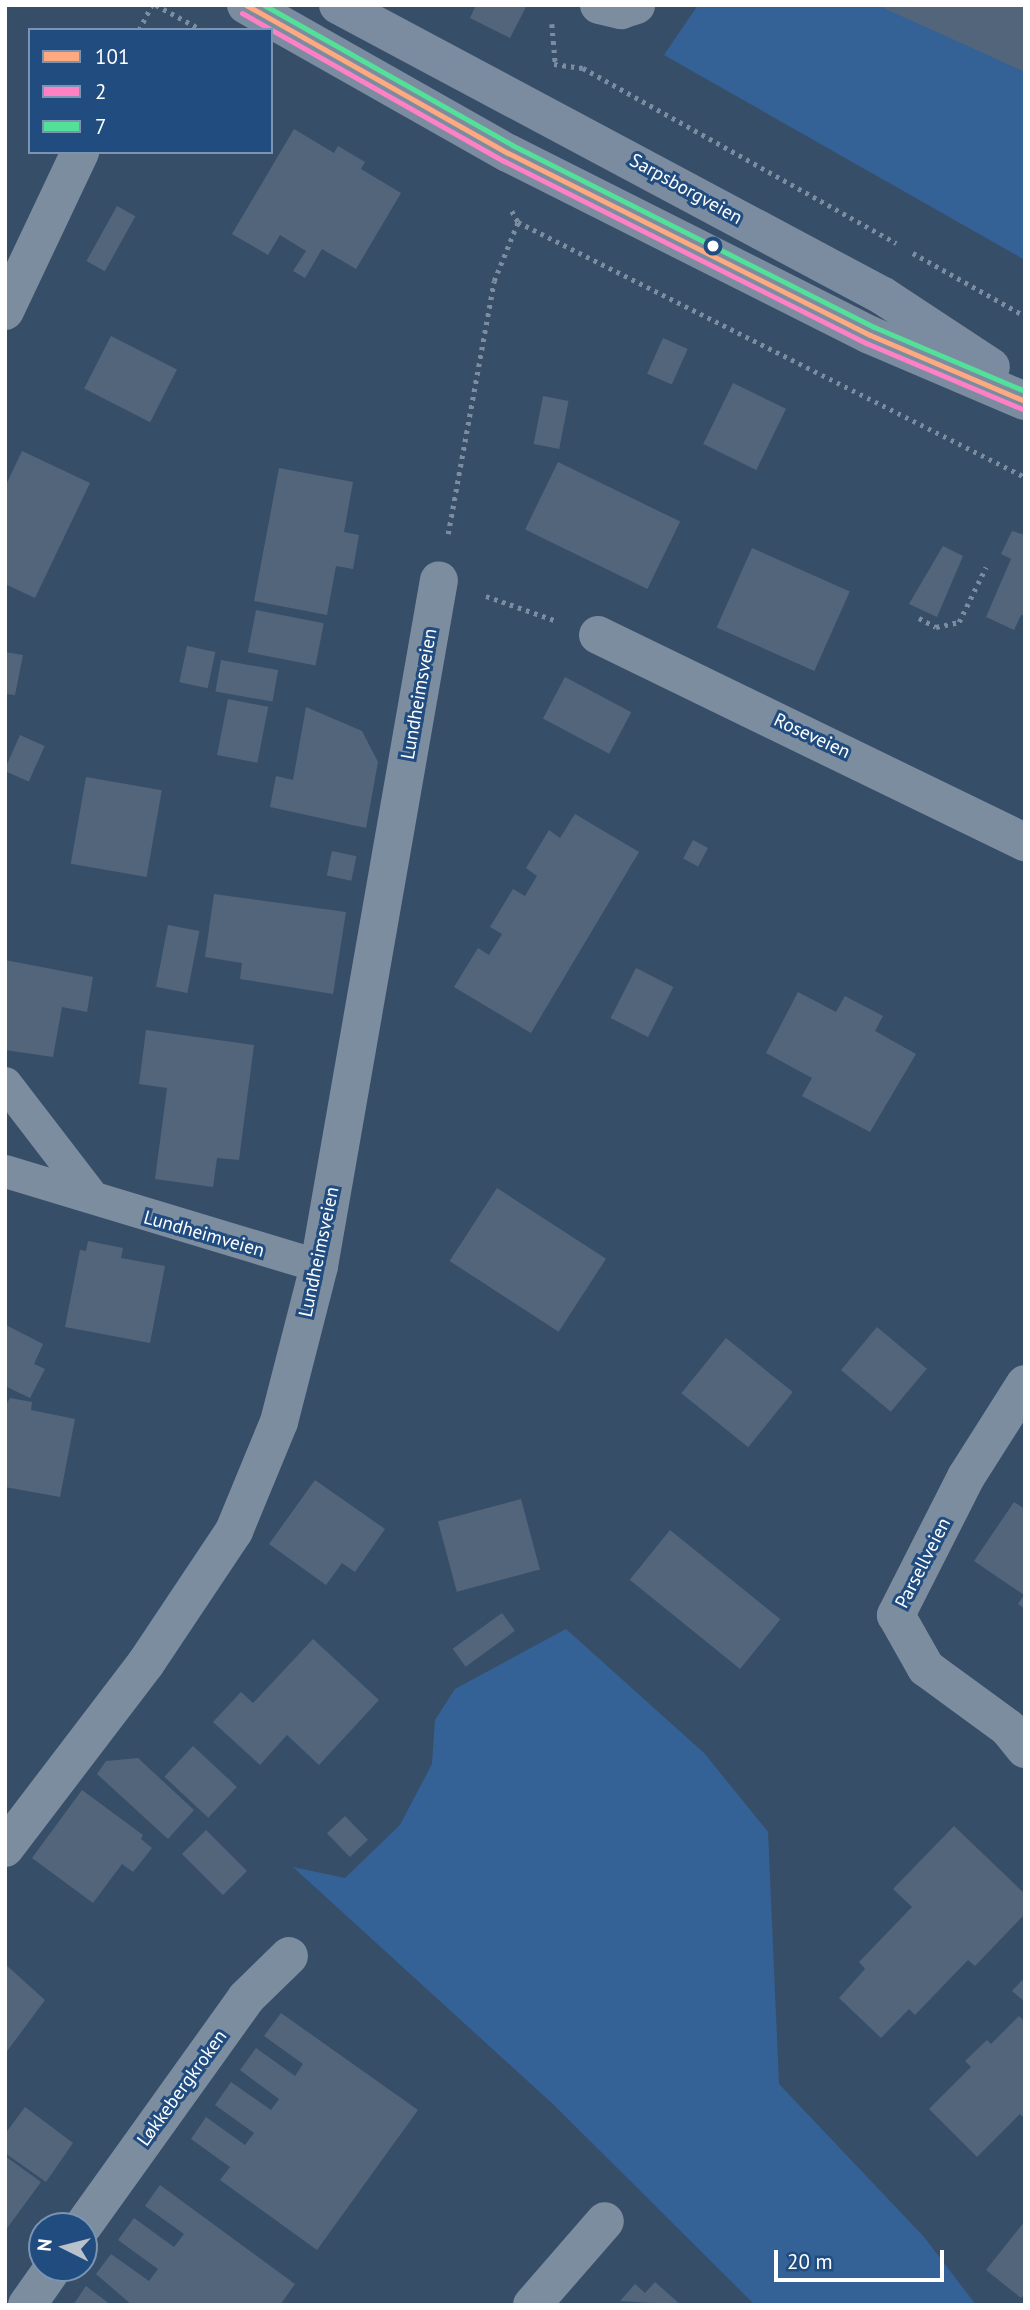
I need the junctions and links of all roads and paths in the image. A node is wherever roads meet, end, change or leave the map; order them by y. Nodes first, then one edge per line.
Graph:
1 (154, 5) edge
2 (246, 5) edge
3 (338, 5) edge
4 (599, 5) edge
5 (636, 5) edge
6 (551, 17) dead end
7 (140, 28) edge
8 (198, 28) edge
9 (555, 62) junction
10 (551, 71) dead end
11 (79, 154) edge
12 (518, 222) dead end
13 (5, 311) edge
14 (1025, 316) edge
15 (1025, 389) edge
16 (1025, 401) edge
17 (986, 568) dead end
18 (439, 580) junction
19 (919, 618) dead end
20 (598, 635) joint
21 (1025, 842) edge
22 (5, 1083) edge
23 (5, 1171) edge
24 (91, 1195) junction
25 (319, 1266) junction
26 (1025, 1384) edge
27 (1025, 1749) edge
28 (8, 1837) edge
29 (289, 1956) dead end
30 (93, 2212) edge
31 (605, 2221) dead end
32 (43, 2282) edge
33 (27, 2305) edge
34 (532, 2305) edge

1 - 7 path
1 - 8 path
2 - 16 highway
3 - 15 highway, Sarpsborgveien
4 - 5 street
6 - 9 path
9 - 10 path
9 - 14 path
11 - 13 street
12 - 18 path
17 - 19 path
18 - 20 path
18 - 25 street, Lundheimsveien
20 - 21 street, Roseveien
22 - 24 lane, Lundheimveien
23 - 24 lane, Lundheimveien
24 - 25 lane, Lundheimveien
25 - 28 street, Lundheimsveien
26 - 27 street, Parsellveien
29 - 30 street, Løkkebergkroken
31 - 34 street
32 - 33 street

